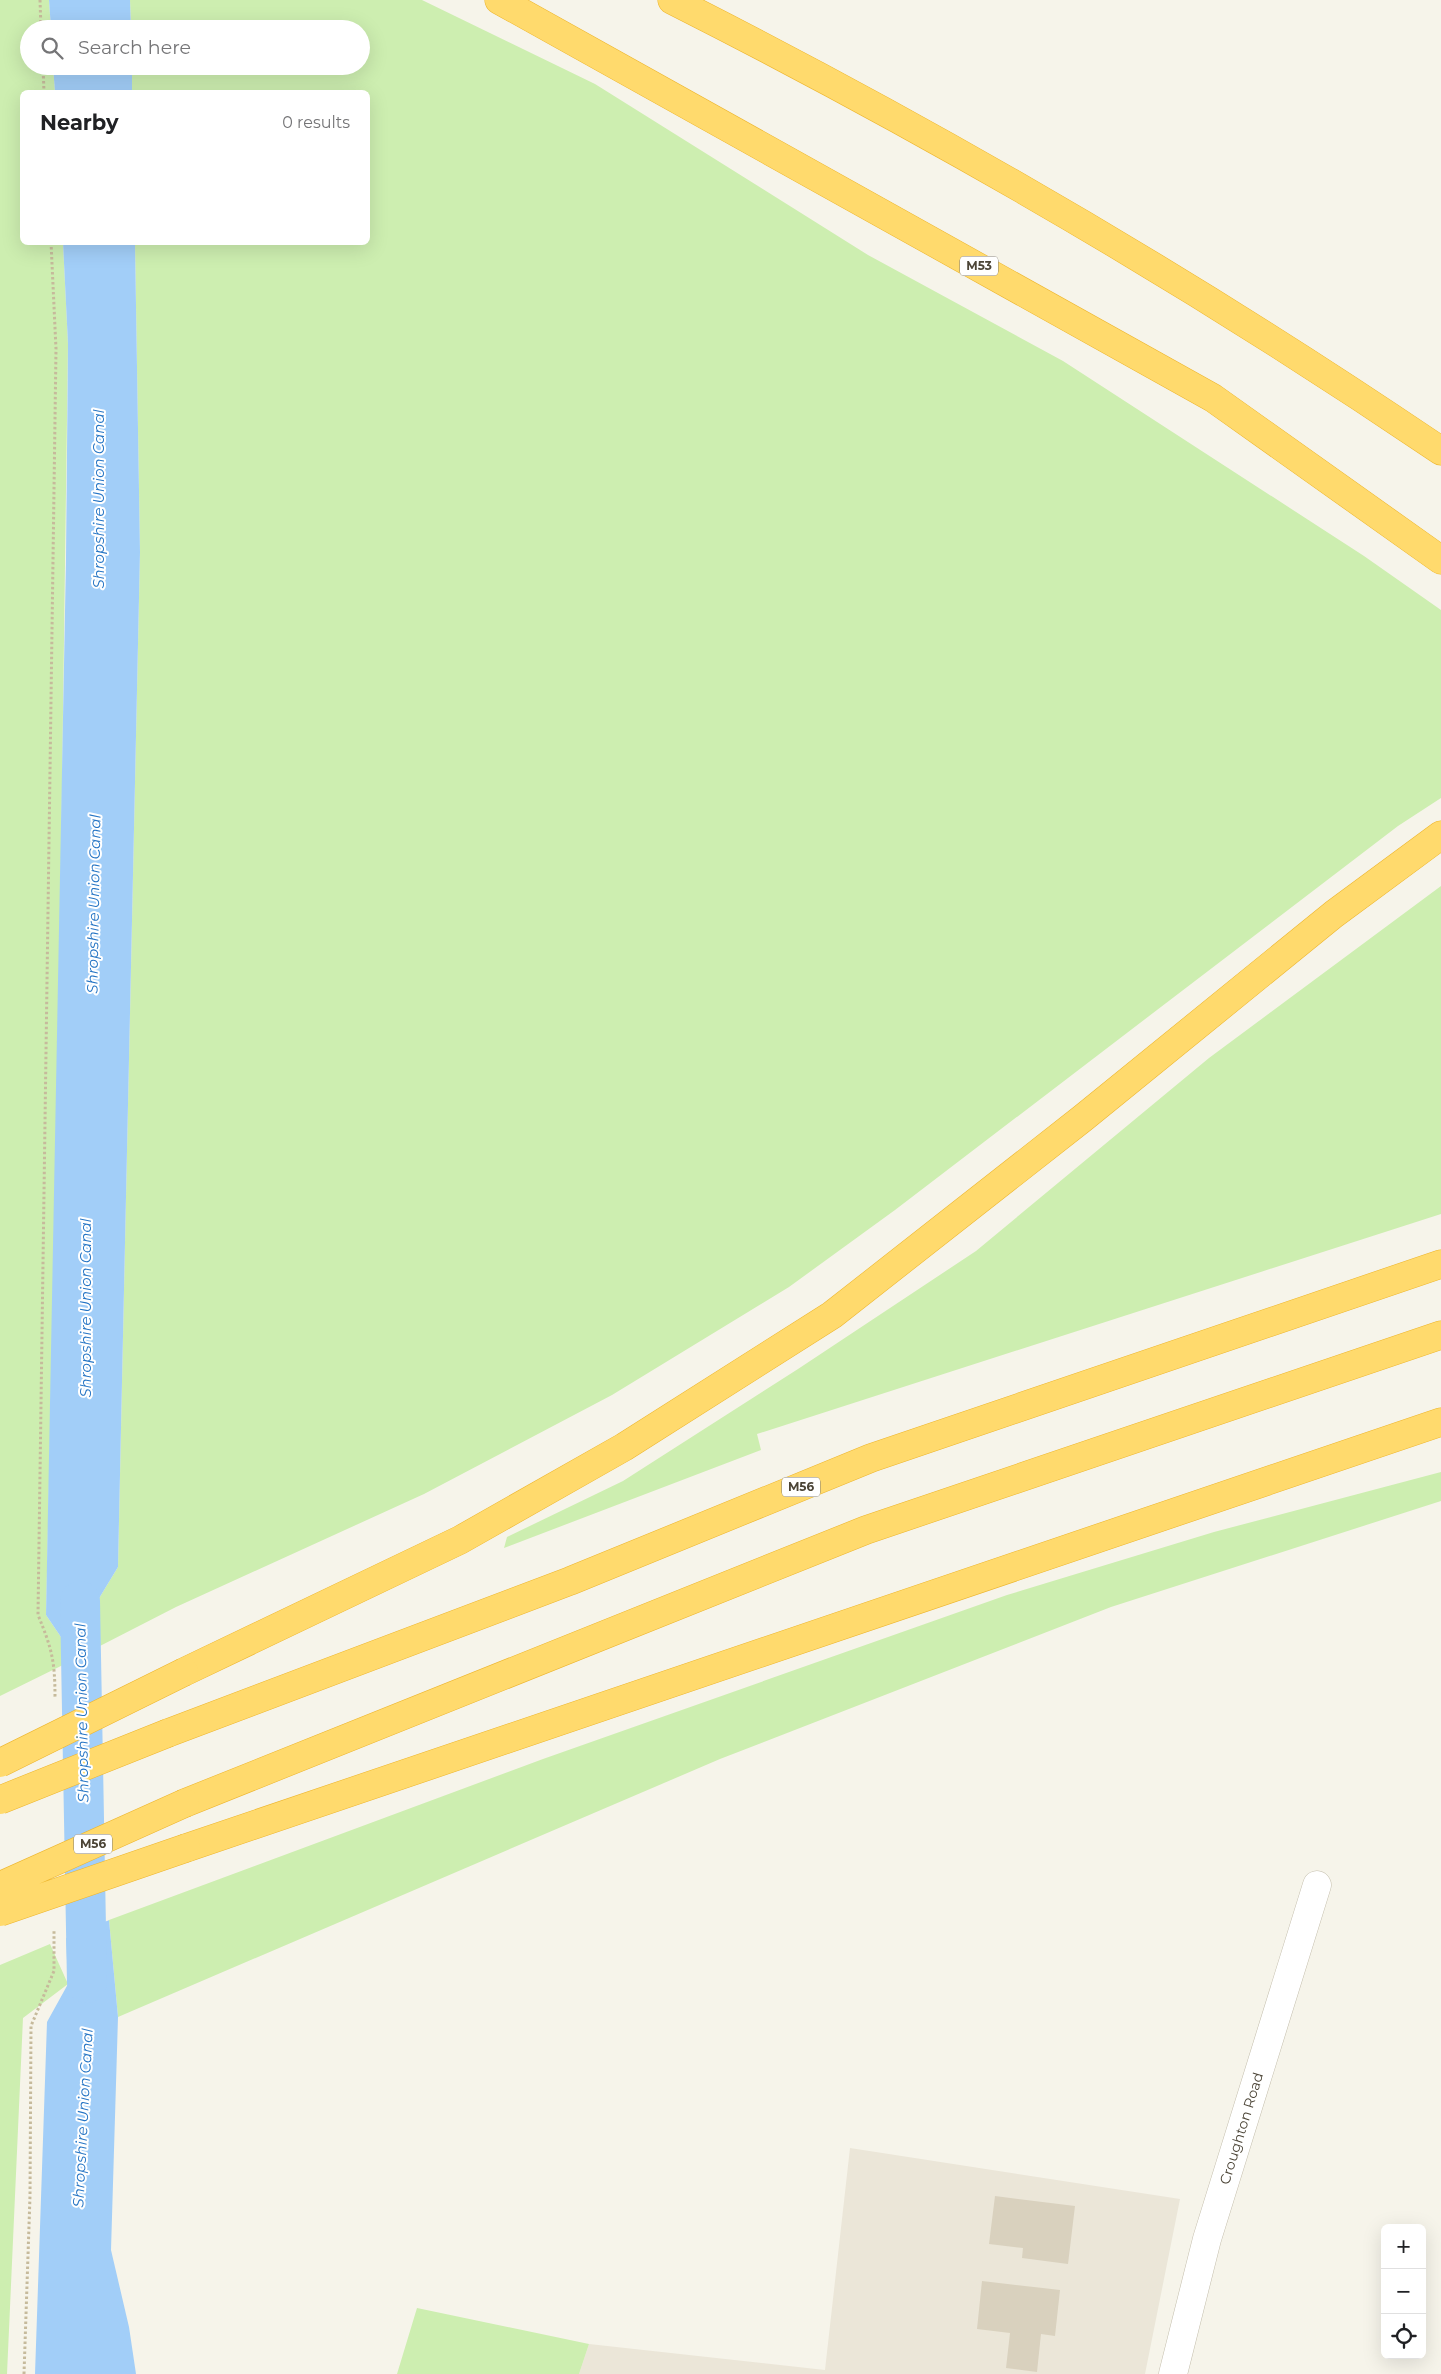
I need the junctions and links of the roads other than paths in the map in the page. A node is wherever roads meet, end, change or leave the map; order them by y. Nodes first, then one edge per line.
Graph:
1 (499, 0) edge
2 (672, 0) edge
3 (1441, 451) edge
4 (1441, 560) edge
5 (1441, 835) edge
6 (1441, 1264) edge
7 (1441, 1335) edge
8 (1441, 1422) edge
9 (0, 1763) edge
10 (0, 1800) edge
11 (1318, 1885) dead end
12 (0, 1886) edge
13 (0, 1912) edge
14 (1173, 2374) edge

1 - 4 highway, M53
2 - 3 highway
5 - 9 highway, bridge
6 - 10 highway, M56, bridge
7 - 12 highway, M56, bridge
8 - 13 highway, bridge
11 - 14 street, Croughton Road

